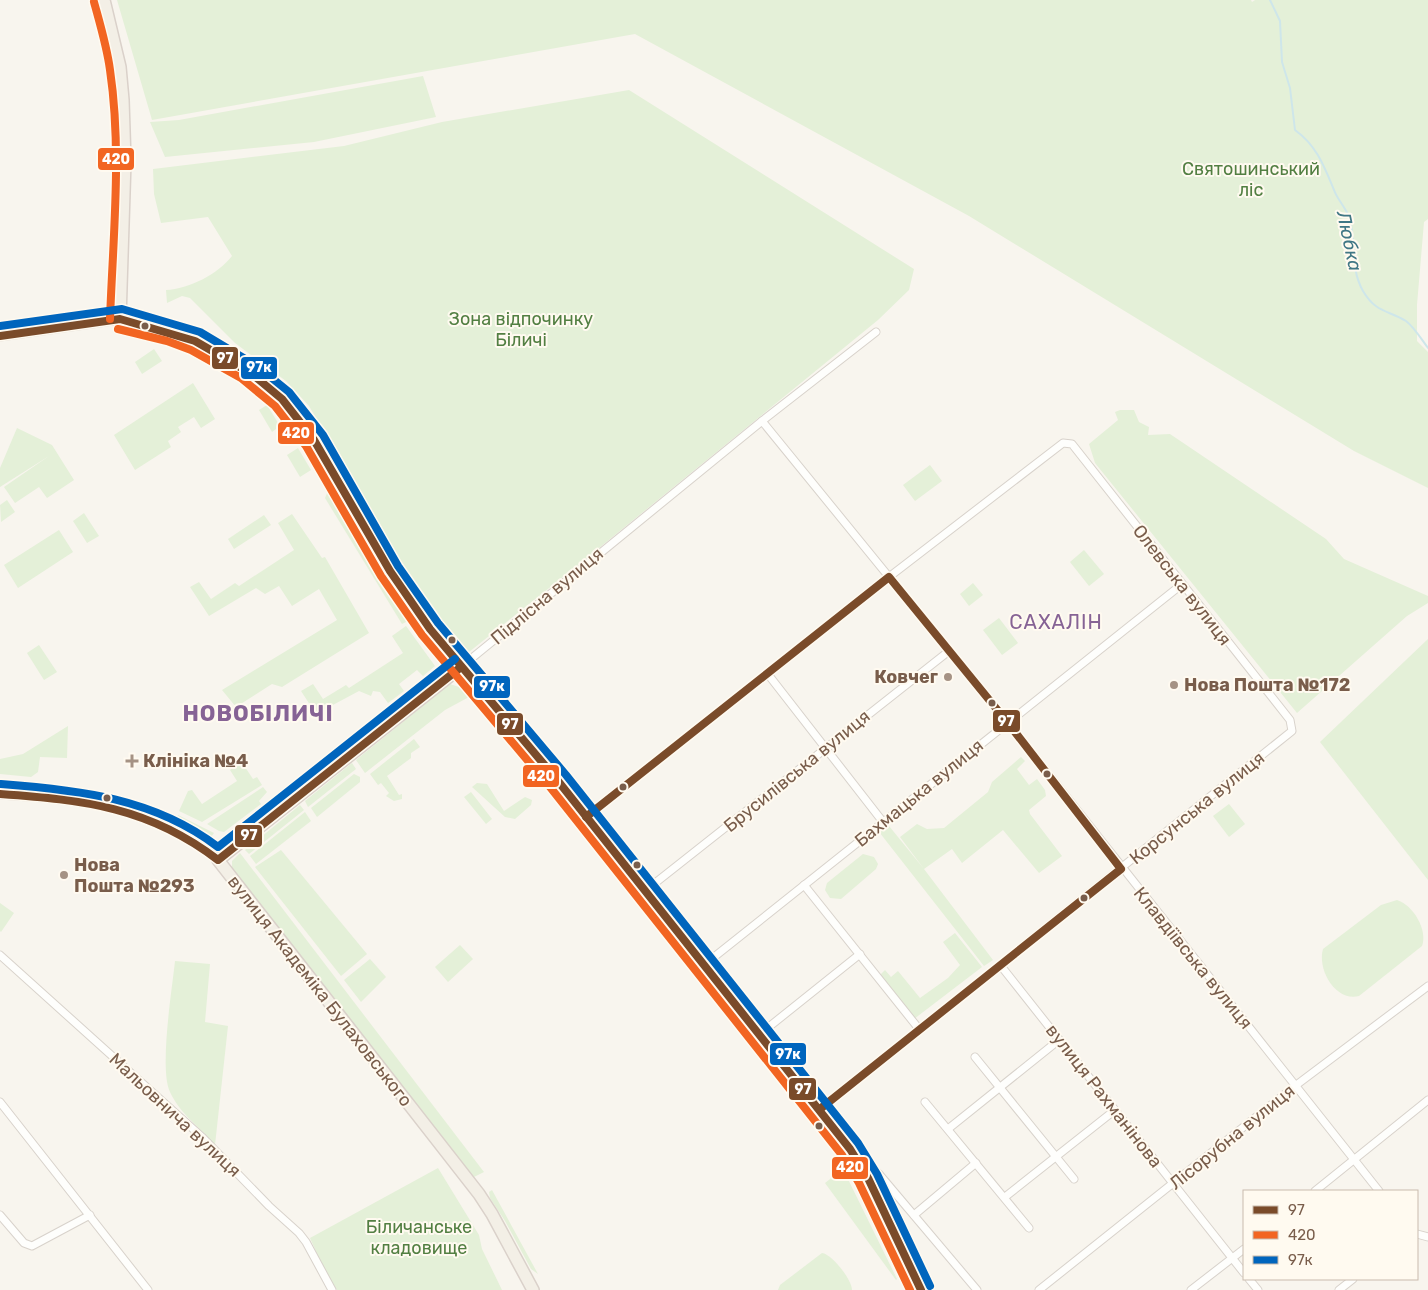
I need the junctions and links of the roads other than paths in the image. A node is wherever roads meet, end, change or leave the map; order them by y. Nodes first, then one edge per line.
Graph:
1 (104, 0) edge
2 (120, 319) junction
3 (876, 332) dead end
4 (0, 336) edge
5 (762, 421) junction
6 (889, 577) junction
7 (1181, 585) junction
8 (949, 650) junction
9 (461, 667) junction
10 (768, 673) junction
11 (1008, 723) junction
12 (1292, 731) joint
13 (826, 750) junction
14 (0, 794) edge
15 (586, 817) junction
16 (883, 822) junction
17 (218, 860) junction
18 (1121, 869) junction
19 (804, 885) junction
20 (645, 891) junction
21 (0, 954) edge
22 (860, 954) junction
23 (704, 965) junction
24 (1001, 966) junction
25 (1428, 986) edge
26 (919, 1029) junction
27 (760, 1034) junction
28 (1060, 1040) junction
29 (975, 1057) dead end
30 (1296, 1086) junction
31 (1000, 1088) junction
32 (1428, 1100) edge
33 (0, 1102) edge
34 (925, 1102) dead end
35 (820, 1109) junction
36 (1115, 1110) junction
37 (948, 1129) junction
38 (850, 1149) junction
39 (1056, 1158) junction
40 (1354, 1160) junction
41 (976, 1163) junction
42 (1074, 1180) dead end
43 (1174, 1184) junction
44 (1316, 1190) edge
45 (1378, 1190) edge
46 (1005, 1197) junction
47 (0, 1214) edge
48 (90, 1215) junction
49 (914, 1215) junction
50 (1029, 1228) dead end
51 (1243, 1249) edge
52 (1232, 1258) junction
53 (1243, 1272) edge
54 (1250, 1280) edge
55 (1352, 1280) edge
56 (147, 1290) edge
57 (332, 1290) edge
58 (532, 1290) edge
59 (920, 1290) edge
60 (977, 1290) edge
61 (1039, 1290) edge
62 (1192, 1290) edge
63 (1258, 1290) edge
64 (1339, 1290) edge

1 - 2 main road
2 - 4 street
2 - 9 main road
3 - 5 street, Підлісна вулиця
5 - 6 street, Клавдіївська вулиця
5 - 9 street, Підлісна вулиця
6 - 7 street, Олевська вулиця
6 - 8 street, Клавдіївська вулиця
6 - 10 street
7 - 11 street, Бахмацька вулиця
7 - 12 street, Олевська вулиця
8 - 11 street, Клавдіївська вулиця
8 - 13 street, Брусилівська вулиця
9 - 15 main road
9 - 17 main road, Підлісна вулиця
10 - 13 street
10 - 15 street
11 - 16 street, Бахмацька вулиця
11 - 18 street, Клавдіївська вулиця
12 - 18 street, Корсунська вулиця
13 - 16 street
13 - 20 street, Брусилівська вулиця
14 - 17 street, вулиця Академіка Булаховського
15 - 20 main road
16 - 19 street, Бахмацька вулиця
17 - 58 main road, вулиця Академіка Булаховського
18 - 24 street, Корсунська вулиця
18 - 30 street, Клавдіївська вулиця
19 - 22 street
19 - 23 street, Бахмацька вулиця
20 - 23 main road
21 - 57 street, Мальовнича вулиця
22 - 26 street
22 - 27 street
23 - 27 main road
24 - 26 street, Корсунська вулиця
24 - 28 street, вулиця Рахманінова
25 - 30 street, Лісорубна вулиця
26 - 35 street, Корсунська вулиця
27 - 35 main road
28 - 31 street
28 - 36 street, вулиця Рахманінова
29 - 31 street
30 - 40 street, Клавдіївська вулиця
30 - 43 street, Лісорубна вулиця
31 - 37 street
31 - 39 street
32 - 40 street
33 - 48 street
34 - 37 street
35 - 38 main road
36 - 39 street
36 - 43 street, вулиця Рахманінова
37 - 41 street
38 - 49 street
38 - 59 main road
39 - 42 street
39 - 46 street
40 - 44 street
40 - 45 street, Клавдіївська вулиця
41 - 46 street
41 - 49 street
43 - 52 street, вулиця Рахманінова
43 - 61 street, Лісорубна вулиця
46 - 50 street
47 - 48 street
48 - 56 street
49 - 60 street
51 - 52 street
52 - 53 street, вулиця Рахманінова
52 - 62 street
54 - 63 street
55 - 64 street

